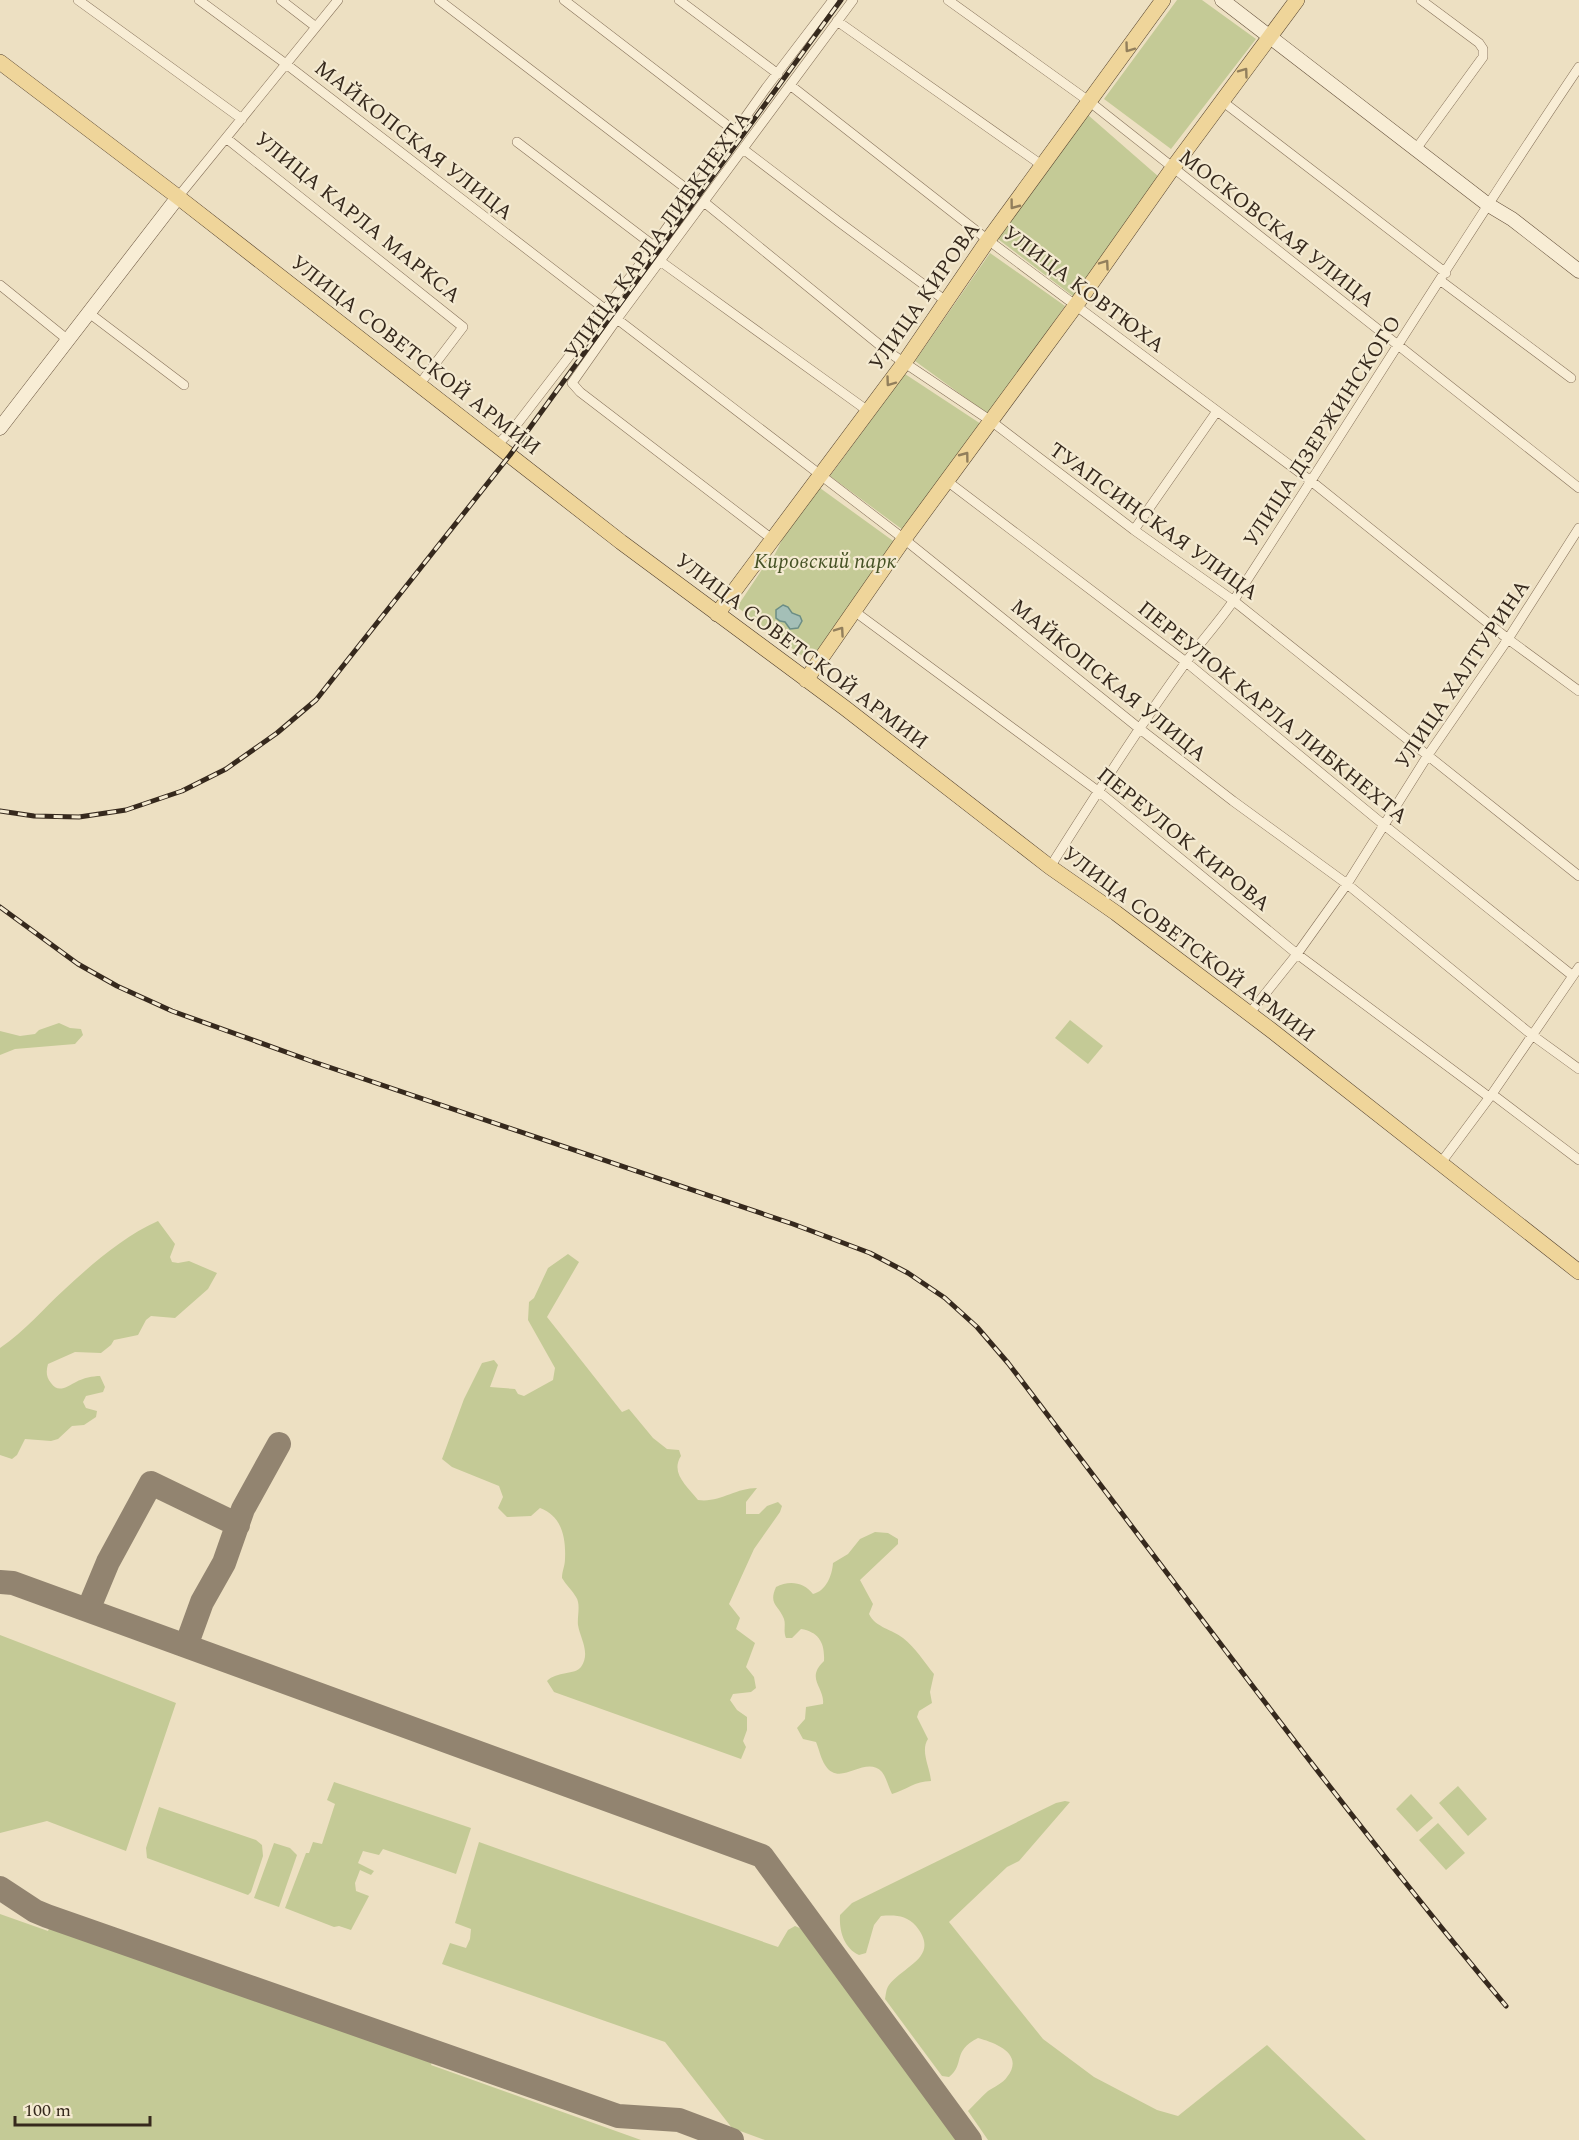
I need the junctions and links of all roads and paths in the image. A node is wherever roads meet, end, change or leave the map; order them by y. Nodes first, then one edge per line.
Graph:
1 (78, 0) edge
2 (199, 0) edge
3 (280, 0) edge
4 (338, 0) edge
5 (439, 0) edge
6 (564, 0) edge
7 (679, 0) edge
8 (833, 0) edge
9 (854, 0) edge
10 (948, 0) edge
11 (1163, 0) edge
12 (1222, 0) edge
13 (1298, 0) edge
14 (1420, 0) edge
15 (837, 21) junction
16 (316, 27) junction
17 (1270, 37) junction
18 (0, 62) edge
19 (286, 64) junction
20 (1579, 67) edge
21 (778, 74) junction
22 (790, 85) junction
23 (1222, 101) junction
24 (1090, 102) junction
25 (242, 119) junction
26 (736, 132) junction
27 (226, 138) junction
28 (517, 142) dead end
29 (743, 149) junction
30 (1416, 149) junction
31 (1043, 166) junction
32 (1172, 169) junction
33 (692, 193) junction
34 (178, 197) junction
35 (704, 202) junction
36 (1487, 204) junction
37 (988, 240) junction
38 (654, 246) junction
39 (660, 261) junction
40 (1579, 271) edge
41 (1443, 277) junction
42 (0, 285) edge
43 (946, 301) junction
44 (1076, 305) junction
45 (606, 310) junction
46 (89, 313) junction
47 (617, 319) junction
48 (68, 340) junction
49 (1398, 346) junction
50 (904, 363) junction
51 (1571, 378) dead end
52 (184, 385) dead end
53 (419, 385) junction
54 (868, 411) junction
55 (1217, 411) junction
56 (991, 421) junction
57 (0, 428) edge
58 (497, 445) junction
59 (819, 475) junction
60 (946, 481) junction
61 (1311, 481) junction
62 (1579, 488) edge
63 (1579, 528) edge
64 (1134, 530) junction
65 (771, 539) junction
66 (904, 539) junction
67 (1234, 601) junction
68 (854, 611) junction
69 (717, 614) junction
70 (1508, 639) junction
71 (1186, 662) junction
72 (806, 680) junction
73 (1579, 691) edge
74 (1140, 729) junction
75 (1428, 755) junction
76 (1098, 791) junction
77 (1384, 825) junction
78 (1050, 867) junction
79 (1579, 876) edge
80 (1347, 884) junction
81 (1297, 954) junction
82 (1579, 967) edge
83 (1573, 976) junction
84 (1249, 1014) junction
85 (1532, 1035) junction
86 (1579, 1069) edge
87 (1490, 1095) junction
88 (1579, 1160) edge
89 (1440, 1164) junction
90 (1579, 1272) edge

1 - 25 street
2 - 19 street, МАЙКОПСКАЯ УЛИЦА
3 - 16 street
4 - 16 street, УЛИЦА КАРЛА МАРКСА
5 - 33 street
6 - 26 street
7 - 21 street
8 - 21 street, УЛИЦА КАРЛА ЛИБКНЕХТА
9 - 15 street, УЛИЦА КАРЛА ЛИБКНЕХТА
10 - 24 street, МОСКОВСКАЯ УЛИЦА
11 -> 24 main road, УЛИЦА КИРОВА
12 - 17 main road
13 - 17 main road
14 - 30 street
15 - 22 street, УЛИЦА КАРЛА ЛИБКНЕХТА
15 - 31 street
16 - 19 street, УЛИЦА КАРЛА МАРКСА
23 -> 17 main road
17 - 30 main road
18 - 34 main road, УЛИЦА СОВЕТСКОЙ АРМИИ
19 - 25 street, УЛИЦА КАРЛА МАРКСА
19 - 45 street, МАЙКОПСКАЯ УЛИЦА
20 - 36 street, УЛИЦА ДЗЕРЖИНСКОГО
21 - 26 street, УЛИЦА КАРЛА ЛИБКНЕХТА
22 - 29 street, УЛИЦА КАРЛА ЛИБКНЕХТА
22 - 37 street, УЛИЦА КОВТЮХА
23 - 32 main road
23 - 41 street
24 - 31 main road, УЛИЦА КИРОВА
24 - 32 street, МОСКОВСКАЯ УЛИЦА
25 - 27 street, УЛИЦА КАРЛА МАРКСА
26 - 33 street, УЛИЦА КАРЛА ЛИБКНЕХТА
27 - 34 street, УЛИЦА КАРЛА МАРКСА
27 - 53 street, УЛИЦА КАРЛА МАРКСА
28 - 38 street, УЛИЦА КАРЛА ЛИБКНЕХТА
29 - 35 street, УЛИЦА КАРЛА ЛИБКНЕХТА
29 - 43 street
30 - 36 main road
31 -> 37 main road, УЛИЦА КИРОВА
44 -> 32 main road
32 - 49 street, МОСКОВСКАЯ УЛИЦА
33 - 38 street, УЛИЦА КАРЛА ЛИБКНЕХТА
34 - 46 main road, УЛИЦА КАРЛА МАРКСА
34 - 53 main road, УЛИЦА СОВЕТСКОЙ АРМИИ
35 - 39 street, УЛИЦА КАРЛА ЛИБКНЕХТА
35 - 50 street, ТУАПСИНСКАЯ УЛИЦА
36 - 40 main road
36 - 41 street, УЛИЦА ДЗЕРЖИНСКОГО
37 - 43 main road, УЛИЦА КИРОВА
37 - 44 street, УЛИЦА КОВТЮХА
38 - 45 street, УЛИЦА КАРЛА ЛИБКНЕХТА
39 - 47 street, УЛИЦА КАРЛА ЛИБКНЕХТА
39 - 54 street
41 - 49 street, УЛИЦА ДЗЕРЖИНСКОГО
41 - 51 street
42 - 48 street
43 - 50 main road, УЛИЦА КИРОВА
44 - 55 street, УЛИЦА КОВТЮХА
44 - 56 main road
45 - 58 street, УЛИЦА КАРЛА ЛИБКНЕХТА
46 - 48 main road, УЛИЦА КАРЛА МАРКСА
46 - 52 street
47 - 59 street, МАЙКОПСКАЯ УЛИЦА
47 - 65 street, УЛИЦА КАРЛА ЛИБКНЕХТА
48 - 57 main road, УЛИЦА КАРЛА МАРКСА
49 - 61 street, УЛИЦА ДЗЕРЖИНСКОГО
49 - 62 street, МОСКОВСКАЯ УЛИЦА
50 -> 54 main road, УЛИЦА КИРОВА
50 - 56 street, ТУАПСИНСКАЯ УЛИЦА
53 - 58 main road, УЛИЦА СОВЕТСКОЙ АРМИИ
54 - 59 main road, УЛИЦА КИРОВА
55 - 61 street, УЛИЦА КОВТЮХА
55 - 64 street
60 -> 56 main road
56 - 64 street, ТУАПСИНСКАЯ УЛИЦА
58 - 69 main road, УЛИЦА СОВЕТСКОЙ АРМИИ
59 - 65 main road, УЛИЦА КИРОВА
59 - 66 street, МАЙКОПСКАЯ УЛИЦА
60 - 66 main road
60 - 71 street, ПЕРЕУЛОК КАРЛА ЛИБКНЕХТА
61 - 67 street, УЛИЦА ДЗЕРЖИНСКОГО
61 - 70 street, УЛИЦА КОВТЮХА
63 - 70 street, УЛИЦА ХАЛТУРИНА
64 - 67 street, ТУАПСИНСКАЯ УЛИЦА
65 - 69 main road, УЛИЦА КИРОВА
66 - 68 main road
66 - 74 street, МАЙКОПСКАЯ УЛИЦА
67 - 71 street, УЛИЦА ДЗЕРЖИНСКОГО
67 - 75 street, ТУАПСИНСКАЯ УЛИЦА
72 -> 68 main road
68 - 76 street, ПЕРЕУЛОК КИРОВА
69 - 72 main road, УЛИЦА СОВЕТСКОЙ АРМИИ
70 - 73 street, УЛИЦА КОВТЮХА
70 - 75 street, УЛИЦА ХАЛТУРИНА
71 - 74 street, УЛИЦА ДЗЕРЖИНСКОГО
71 - 77 street, ПЕРЕУЛОК КАРЛА ЛИБКНЕХТА
72 - 78 main road, УЛИЦА СОВЕТСКОЙ АРМИИ
74 - 76 street, УЛИЦА ДЗЕРЖИНСКОГО
74 - 80 street, МАЙКОПСКАЯ УЛИЦА
75 - 77 street, УЛИЦА ХАЛТУРИНА
75 - 79 street, ТУАПСИНСКАЯ УЛИЦА
76 - 78 street, УЛИЦА ДЗЕРЖИНСКОГО
76 - 81 street, ПЕРЕУЛОК КИРОВА
77 - 80 street, УЛИЦА ХАЛТУРИНА
77 - 83 street, ПЕРЕУЛОК КАРЛА ЛИБКНЕХТА
78 - 84 main road, УЛИЦА СОВЕТСКОЙ АРМИИ
80 - 81 street, УЛИЦА ХАЛТУРИНА
80 - 85 street, МАЙКОПСКАЯ УЛИЦА
81 - 84 street, УЛИЦА ХАЛТУРИНА
81 - 87 street, ПЕРЕУЛОК КИРОВА
82 - 83 street
83 - 85 street
84 - 89 main road, УЛИЦА СОВЕТСКОЙ АРМИИ
85 - 86 street, МАЙКОПСКАЯ УЛИЦА
85 - 87 street
87 - 88 street, ПЕРЕУЛОК КИРОВА
87 - 89 street
89 - 90 main road, УЛИЦА СОВЕТСКОЙ АРМИИ

